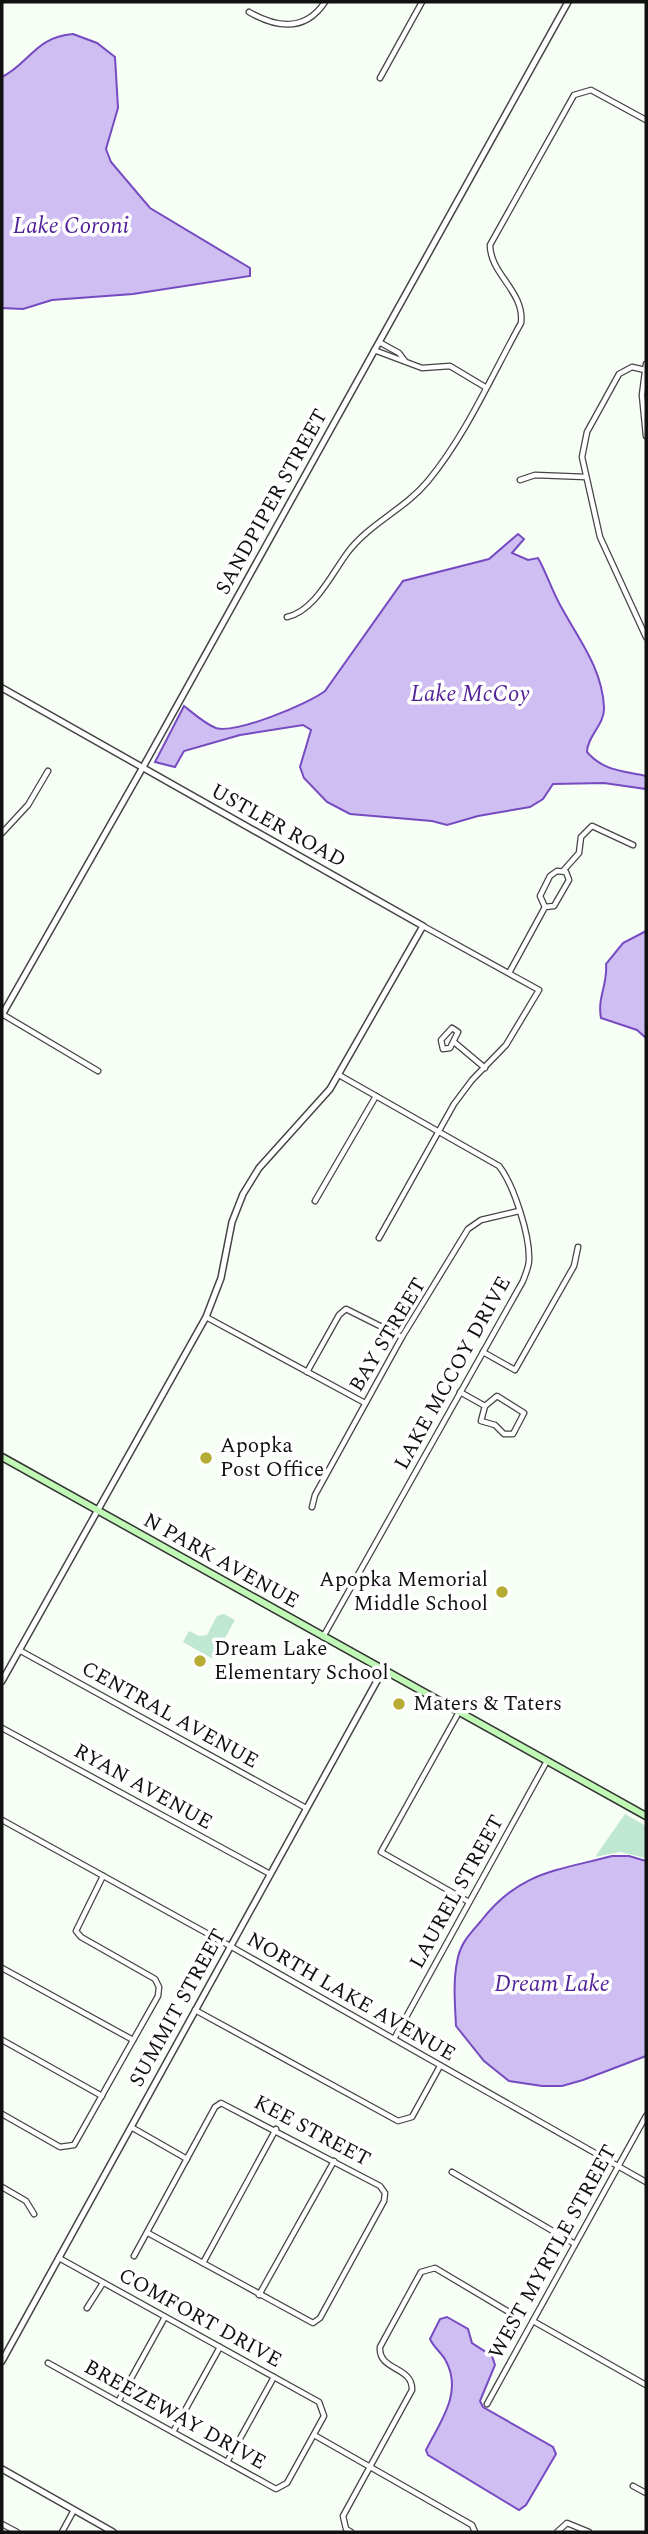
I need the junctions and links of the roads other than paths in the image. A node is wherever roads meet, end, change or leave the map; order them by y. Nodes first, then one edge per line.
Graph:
1 (325, 2) edge
2 (422, 2) edge
3 (568, 2) edge
4 (249, 12) dead end
5 (380, 78) dead end
6 (646, 120) edge
7 (379, 342) junction
8 (374, 350) junction
9 (405, 362) junction
10 (646, 367) edge
11 (485, 387) junction
12 (646, 436) edge
13 (586, 477) junction
14 (520, 481) dead end
15 (287, 617) dead end
16 (646, 637) edge
17 (2, 688) edge
18 (143, 767) junction
19 (48, 771) dead end
20 (2, 834) edge
21 (633, 845) dead end
22 (563, 871) junction
23 (545, 907) junction
24 (423, 926) junction
25 (509, 973) junction
26 (2, 1015) edge
27 (454, 1042) junction
28 (485, 1068) junction
29 (97, 1071) dead end
30 (339, 1075) junction
31 (376, 1096) junction
32 (438, 1131) junction
33 (315, 1201) dead end
34 (519, 1211) junction
35 (379, 1238) dead end
36 (578, 1247) dead end
37 (206, 1317) junction
38 (402, 1337) junction
39 (483, 1352) junction
40 (307, 1372) junction
41 (460, 1392) junction
42 (365, 1404) junction
43 (485, 1406) junction
44 (2, 1457) edge
45 (312, 1507) dead end
46 (96, 1511) junction
47 (323, 1637) junction
48 (19, 1650) junction
49 (383, 1670) junction
50 (2, 1681) edge
51 (459, 1712) junction
52 (2, 1728) edge
53 (548, 1761) junction
54 (306, 1808) junction
55 (646, 1816) edge
56 (2, 1821) edge
57 (270, 1874) junction
58 (103, 1876) junction
59 (469, 1902) junction
60 (230, 1946) junction
61 (2, 1968) edge
62 (195, 2010) junction
63 (394, 2039) junction
64 (2, 2040) edge
65 (133, 2040) junction
66 (440, 2066) junction
67 (102, 2096) junction
68 (2, 2115) edge
69 (646, 2116) edge
70 (131, 2127) junction
71 (276, 2129) junction
72 (187, 2159) junction
73 (334, 2161) junction
74 (618, 2167) junction
75 (452, 2172) dead end
76 (646, 2182) edge
77 (2, 2187) edge
78 (34, 2214) dead end
79 (148, 2234) junction
80 (575, 2244) junction
81 (134, 2256) dead end
82 (59, 2258) junction
83 (203, 2263) junction
84 (103, 2283) junction
85 (259, 2295) junction
86 (87, 2308) dead end
87 (514, 2315) dead end
88 (165, 2317) junction
89 (533, 2321) junction
90 (220, 2347) junction
91 (2, 2361) edge
92 (48, 2363) dead end
93 (274, 2377) junction
94 (646, 2385) edge
95 (118, 2402) junction
96 (487, 2404) dead end
97 (324, 2409) joint
98 (173, 2432) junction
99 (314, 2435) junction
100 (227, 2462) junction
101 (369, 2466) junction
102 (2, 2469) edge
103 (633, 2486) dead end
104 (646, 2493) edge
105 (74, 2510) junction
106 (2, 2524) edge
107 (17, 2532) edge
108 (62, 2532) edge
109 (113, 2532) edge
110 (351, 2532) edge
111 (475, 2532) edge
112 (557, 2532) edge
113 (589, 2532) edge

1 - 4 street
2 - 5 street
3 - 7 street, SANDPIPER STREET
6 - 11 street
7 - 8 street, SANDPIPER STREET
7 - 9 street
8 - 9 street
8 - 18 street, SANDPIPER STREET
9 - 11 street
10 - 12 street
10 - 13 street
11 - 15 street
13 - 14 street
13 - 16 street
17 - 18 street, USTLER ROAD
18 - 24 street, USTLER ROAD
18 - 26 street, SANDPIPER STREET
19 - 20 street
21 - 22 street
22 - 23 street
22 - 23 street
23 - 25 street
24 - 25 street, USTLER ROAD
24 - 30 street
25 - 28 street, USTLER ROAD
26 - 29 street
27 - 27 street
27 - 28 street
28 - 32 street
30 - 31 street, LAKE MCCOY DRIVE
30 - 37 street
31 - 32 street, LAKE MCCOY DRIVE
31 - 33 street
32 - 34 street, LAKE MCCOY DRIVE
32 - 35 street
34 - 38 street, BAY STREET
34 - 39 street, LAKE MCCOY DRIVE
36 - 39 street
37 - 40 street
37 - 46 street
38 - 40 street
38 - 42 street, BAY STREET
39 - 41 street, LAKE MCCOY DRIVE
40 - 42 street
41 - 43 street
41 - 47 street, LAKE MCCOY DRIVE
42 - 45 street, BAY STREET
43 - 43 street
44 - 46 main road, N PARK AVENUE
46 - 47 main road, N PARK AVENUE
46 - 48 street
47 - 49 main road, N PARK AVENUE
48 - 50 street
48 - 54 street, CENTRAL AVENUE
49 - 51 main road, N PARK AVENUE
49 - 54 street, SUMMIT STREET
51 - 53 main road, N PARK AVENUE
51 - 59 street
52 - 57 street, RYAN AVENUE
53 - 55 main road, N PARK AVENUE
53 - 59 street, LAUREL STREET
54 - 57 street, SUMMIT STREET
56 - 58 street, NORTH LAKE AVENUE
57 - 60 street, SUMMIT STREET
58 - 60 street, NORTH LAKE AVENUE
58 - 65 street
59 - 63 street, LAUREL STREET
60 - 62 street, SUMMIT STREET
60 - 63 street, NORTH LAKE AVENUE
61 - 65 street
62 - 66 street
62 - 70 street, SUMMIT STREET
63 - 66 street, NORTH LAKE AVENUE
64 - 67 street
65 - 67 street
66 - 74 street, NORTH LAKE AVENUE
67 - 68 street
69 - 74 street, WEST MYRTLE STREET
70 - 72 street
70 - 82 street, SUMMIT STREET
71 - 72 street, KEE STREET
71 - 73 street, KEE STREET
71 - 83 street
72 - 79 street
73 - 85 street
73 - 85 street, KEE STREET
74 - 76 street, NORTH LAKE AVENUE
74 - 80 street, WEST MYRTLE STREET
75 - 80 street
77 - 78 street
79 - 81 street
79 - 83 street
80 - 89 street, WEST MYRTLE STREET
82 - 84 street, COMFORT DRIVE
82 - 91 street, SUMMIT STREET
83 - 85 street
84 - 86 street
84 - 88 street, COMFORT DRIVE
87 - 101 street
88 - 90 street, COMFORT DRIVE
88 - 95 street
89 - 94 street
89 - 96 street, WEST MYRTLE STREET
90 - 93 street, COMFORT DRIVE
90 - 98 street
92 - 95 street, BREEZEWAY DRIVE
93 - 97 street, COMFORT DRIVE
93 - 100 street
95 - 98 street, BREEZEWAY DRIVE
97 - 99 street, BREEZEWAY DRIVE
98 - 100 street, BREEZEWAY DRIVE
99 - 100 street, BREEZEWAY DRIVE
99 - 101 street
101 - 110 street
101 - 111 street
102 - 105 street
103 - 104 street
105 - 108 street
105 - 109 street
106 - 107 street
112 - 113 street

